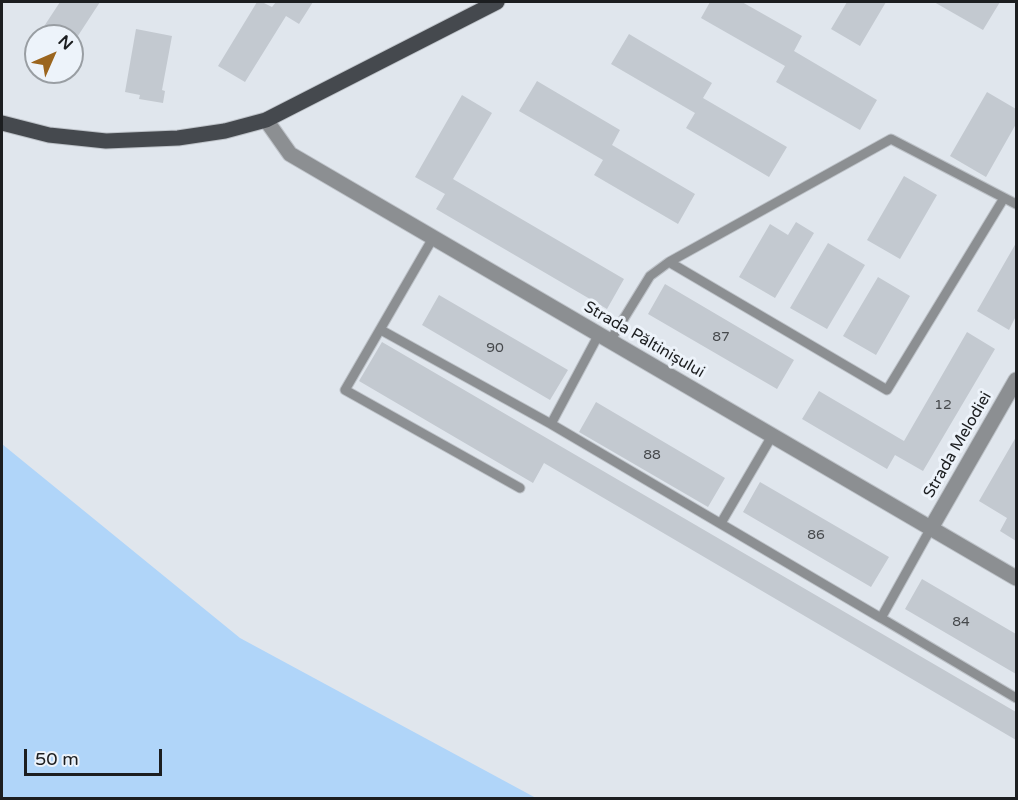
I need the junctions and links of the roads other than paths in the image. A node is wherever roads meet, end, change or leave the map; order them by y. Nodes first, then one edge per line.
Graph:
1 (497, 2) edge
2 (266, 120) junction
3 (2, 123) edge
4 (1004, 198) junction
5 (1017, 204) edge
6 (434, 238) junction
7 (669, 262) junction
8 (381, 330) junction
9 (604, 338) junction
10 (1017, 380) edge
11 (550, 424) junction
12 (772, 436) junction
13 (520, 488) dead end
14 (721, 522) junction
15 (931, 528) junction
16 (1017, 578) edge
17 (881, 618) junction
18 (1017, 698) edge

1 - 2 main road
2 - 3 main road
2 - 6 street, Strada Păltinișului
4 - 5 lane
4 - 7 lane
4 - 7 lane
6 - 8 lane
6 - 9 street, Strada Păltinișului
7 - 9 lane
8 - 11 lane
8 - 13 lane
9 - 11 lane
9 - 12 street, Strada Păltinișului
10 - 15 street, Strada Melodiei
11 - 14 lane
12 - 14 lane
12 - 15 street, Strada Păltinișului
14 - 17 lane
15 - 16 street, Strada Păltinișului
15 - 17 lane
17 - 18 lane

